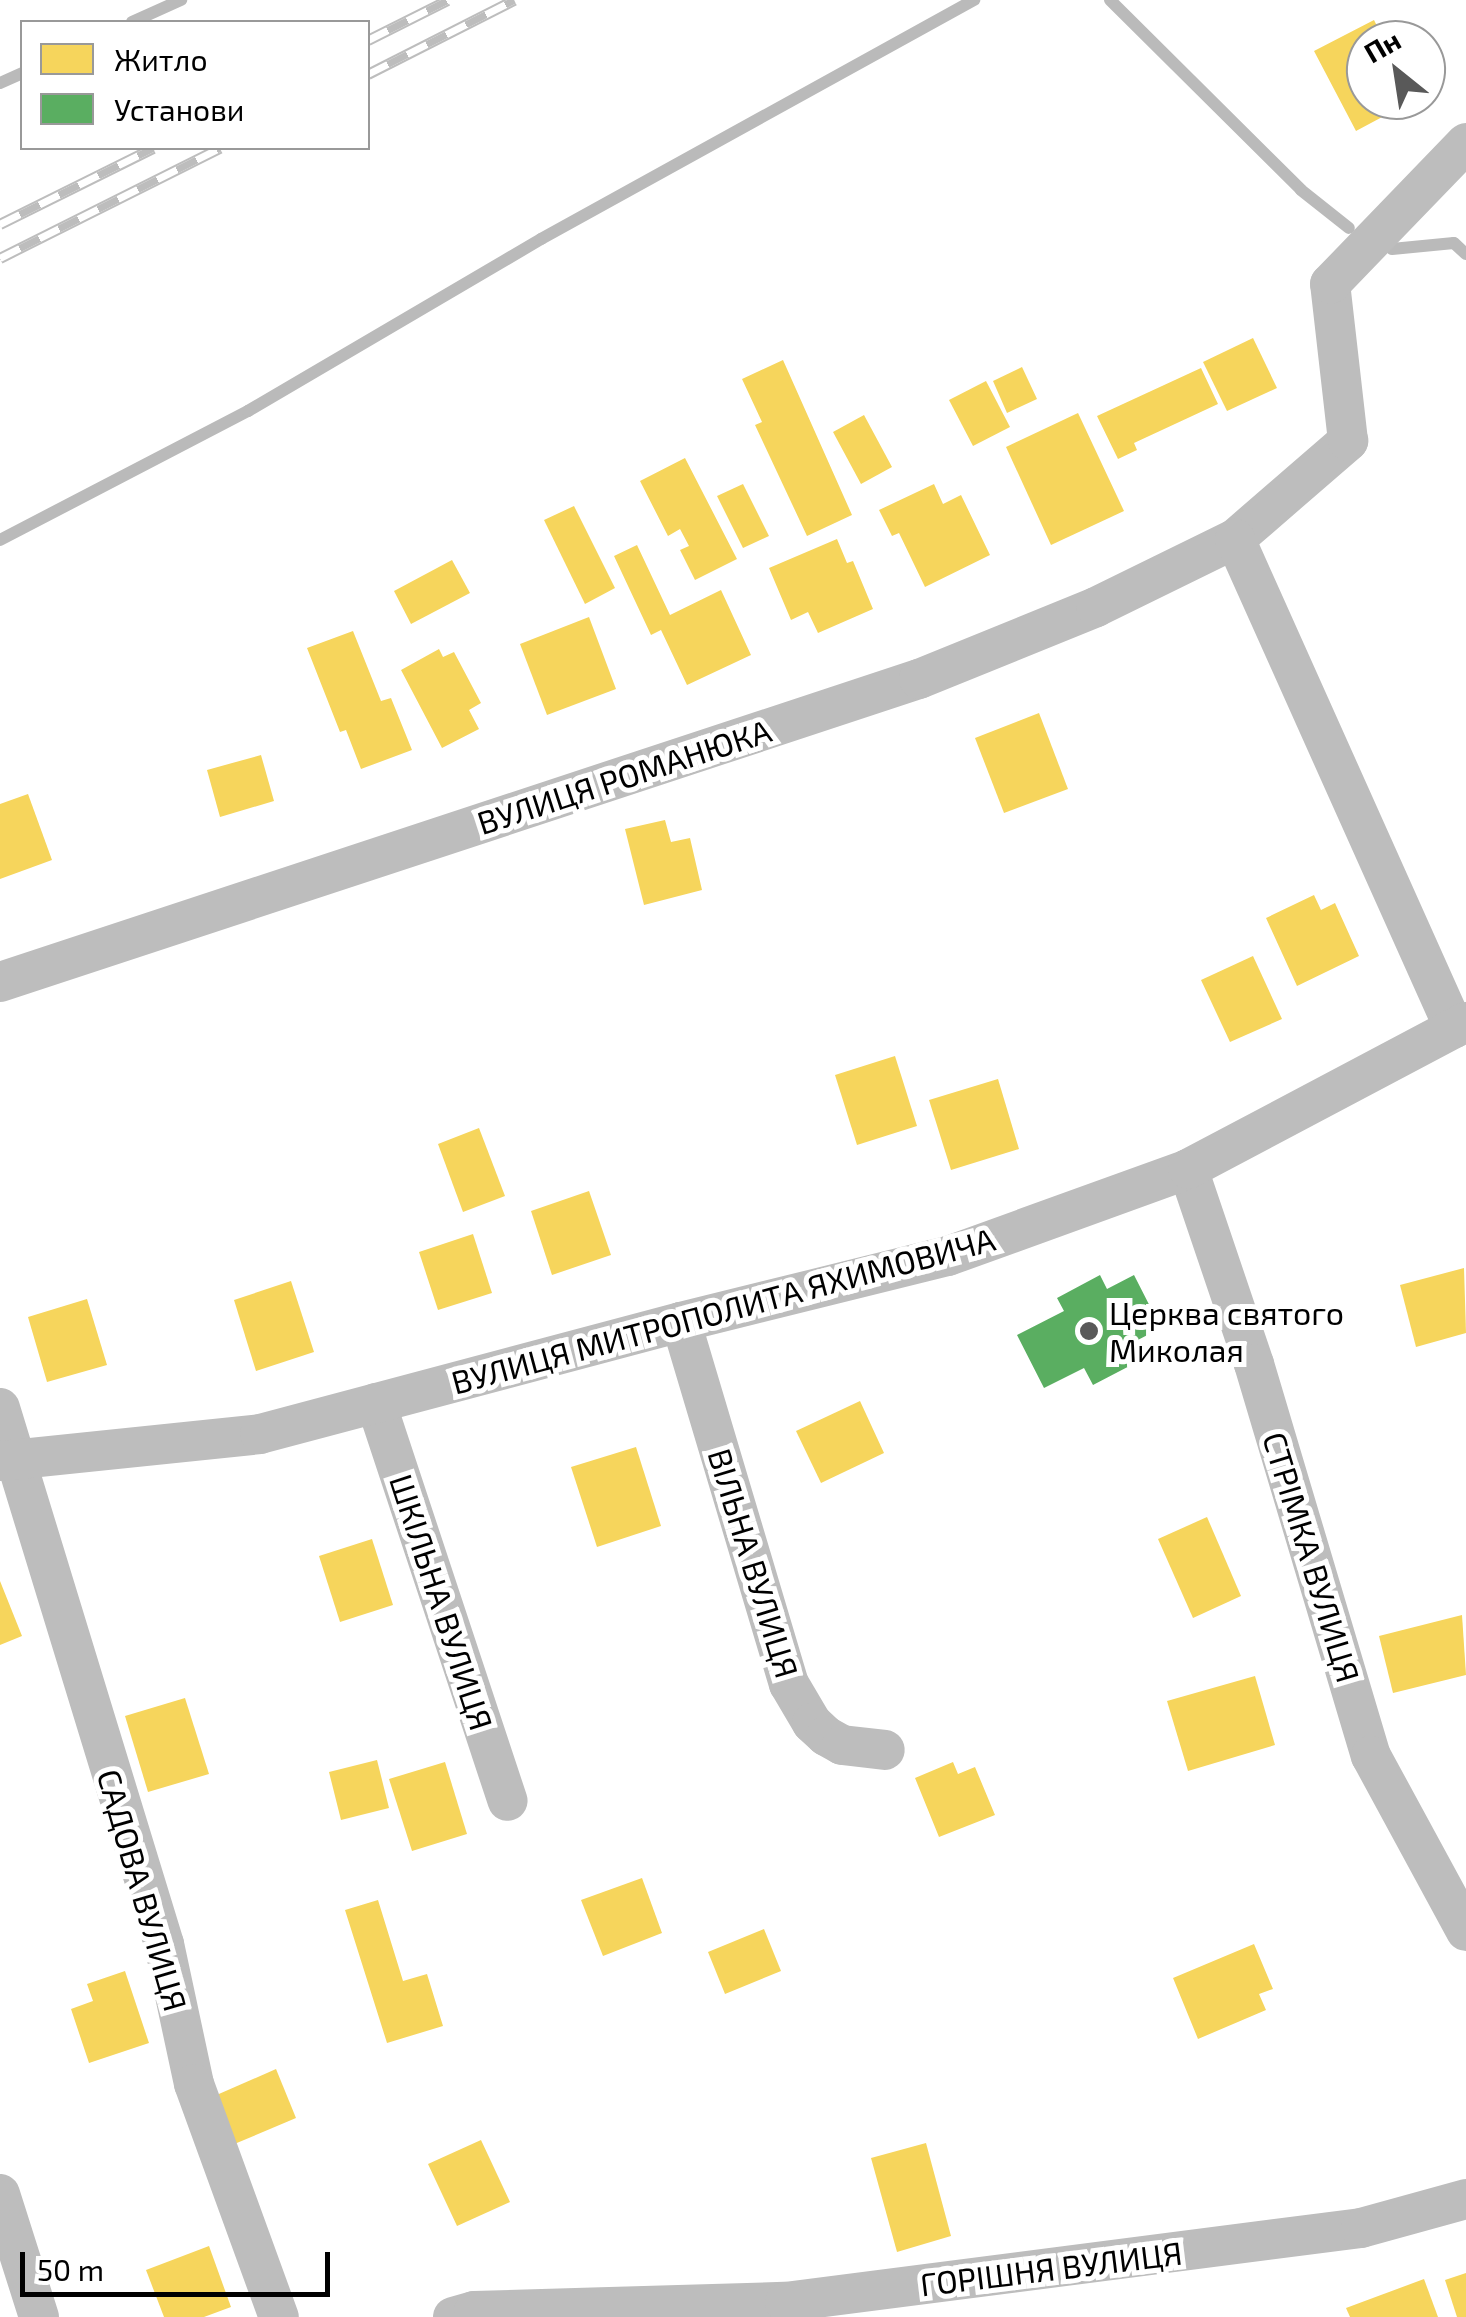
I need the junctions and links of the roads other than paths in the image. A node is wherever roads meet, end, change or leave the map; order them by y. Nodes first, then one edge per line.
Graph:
1 (1466, 143) edge
2 (1235, 539) junction
3 (0, 982) edge
4 (1460, 1025) edge
5 (1188, 1170) junction
6 (681, 1322) junction
7 (376, 1403) junction
8 (0, 1408) edge
9 (7, 1461) edge
10 (885, 1750) dead end
11 (508, 1801) dead end
12 (1466, 1931) edge
13 (0, 2194) edge
14 (1466, 2199) edge
15 (39, 2317) edge
16 (279, 2317) edge
17 (454, 2317) edge

1 - 2 street, ВУЛИЦЯ РОМАНЮКА
2 - 3 street, ВУЛИЦЯ РОМАНЮКА
2 - 4 street
4 - 5 street, ВУЛИЦЯ МИТРОПОЛИТА ЯХИМОВИЧА
5 - 6 street, ВУЛИЦЯ МИТРОПОЛИТА ЯХИМОВИЧА
5 - 12 street, СТРІМКА ВУЛИЦЯ
6 - 7 street, ВУЛИЦЯ МИТРОПОЛИТА ЯХИМОВИЧА
6 - 10 street, ВІЛЬНА ВУЛИЦЯ
7 - 9 street, ВУЛИЦЯ МИТРОПОЛИТА ЯХИМОВИЧА
7 - 11 street, ШКІЛЬНА ВУЛИЦЯ
8 - 9 street
9 - 16 street, САДОВА ВУЛИЦЯ
13 - 15 street
14 - 17 street, ГОРІШНЯ ВУЛИЦЯ

